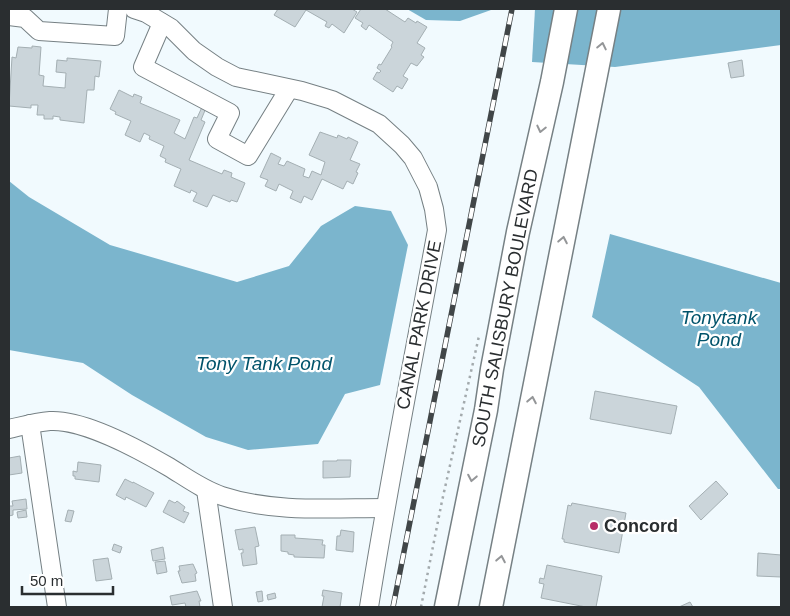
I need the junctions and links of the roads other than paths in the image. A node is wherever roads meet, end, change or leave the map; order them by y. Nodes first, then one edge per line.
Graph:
1 (118, 9) edge
2 (134, 9) edge
3 (566, 9) edge
4 (609, 9) edge
5 (20, 15) edge
6 (162, 23) junction
7 (289, 89) junction
8 (30, 424) junction
9 (9, 429) edge
10 (206, 490) junction
11 (385, 508) junction
12 (57, 607) edge
13 (223, 607) edge
14 (369, 607) edge
15 (446, 607) edge
16 (491, 607) edge

1 - 5 street
2 - 6 street, CANAL PARK DRIVE
3 -> 15 main road, SOUTH SALISBURY BOULEVARD
16 -> 4 main road
6 - 7 street, CANAL PARK DRIVE
6 - 7 street
7 - 11 street, CANAL PARK DRIVE
8 - 9 street
8 - 10 street
8 - 12 street
10 - 11 street
10 - 13 street
11 - 14 street, CANAL PARK DRIVE

